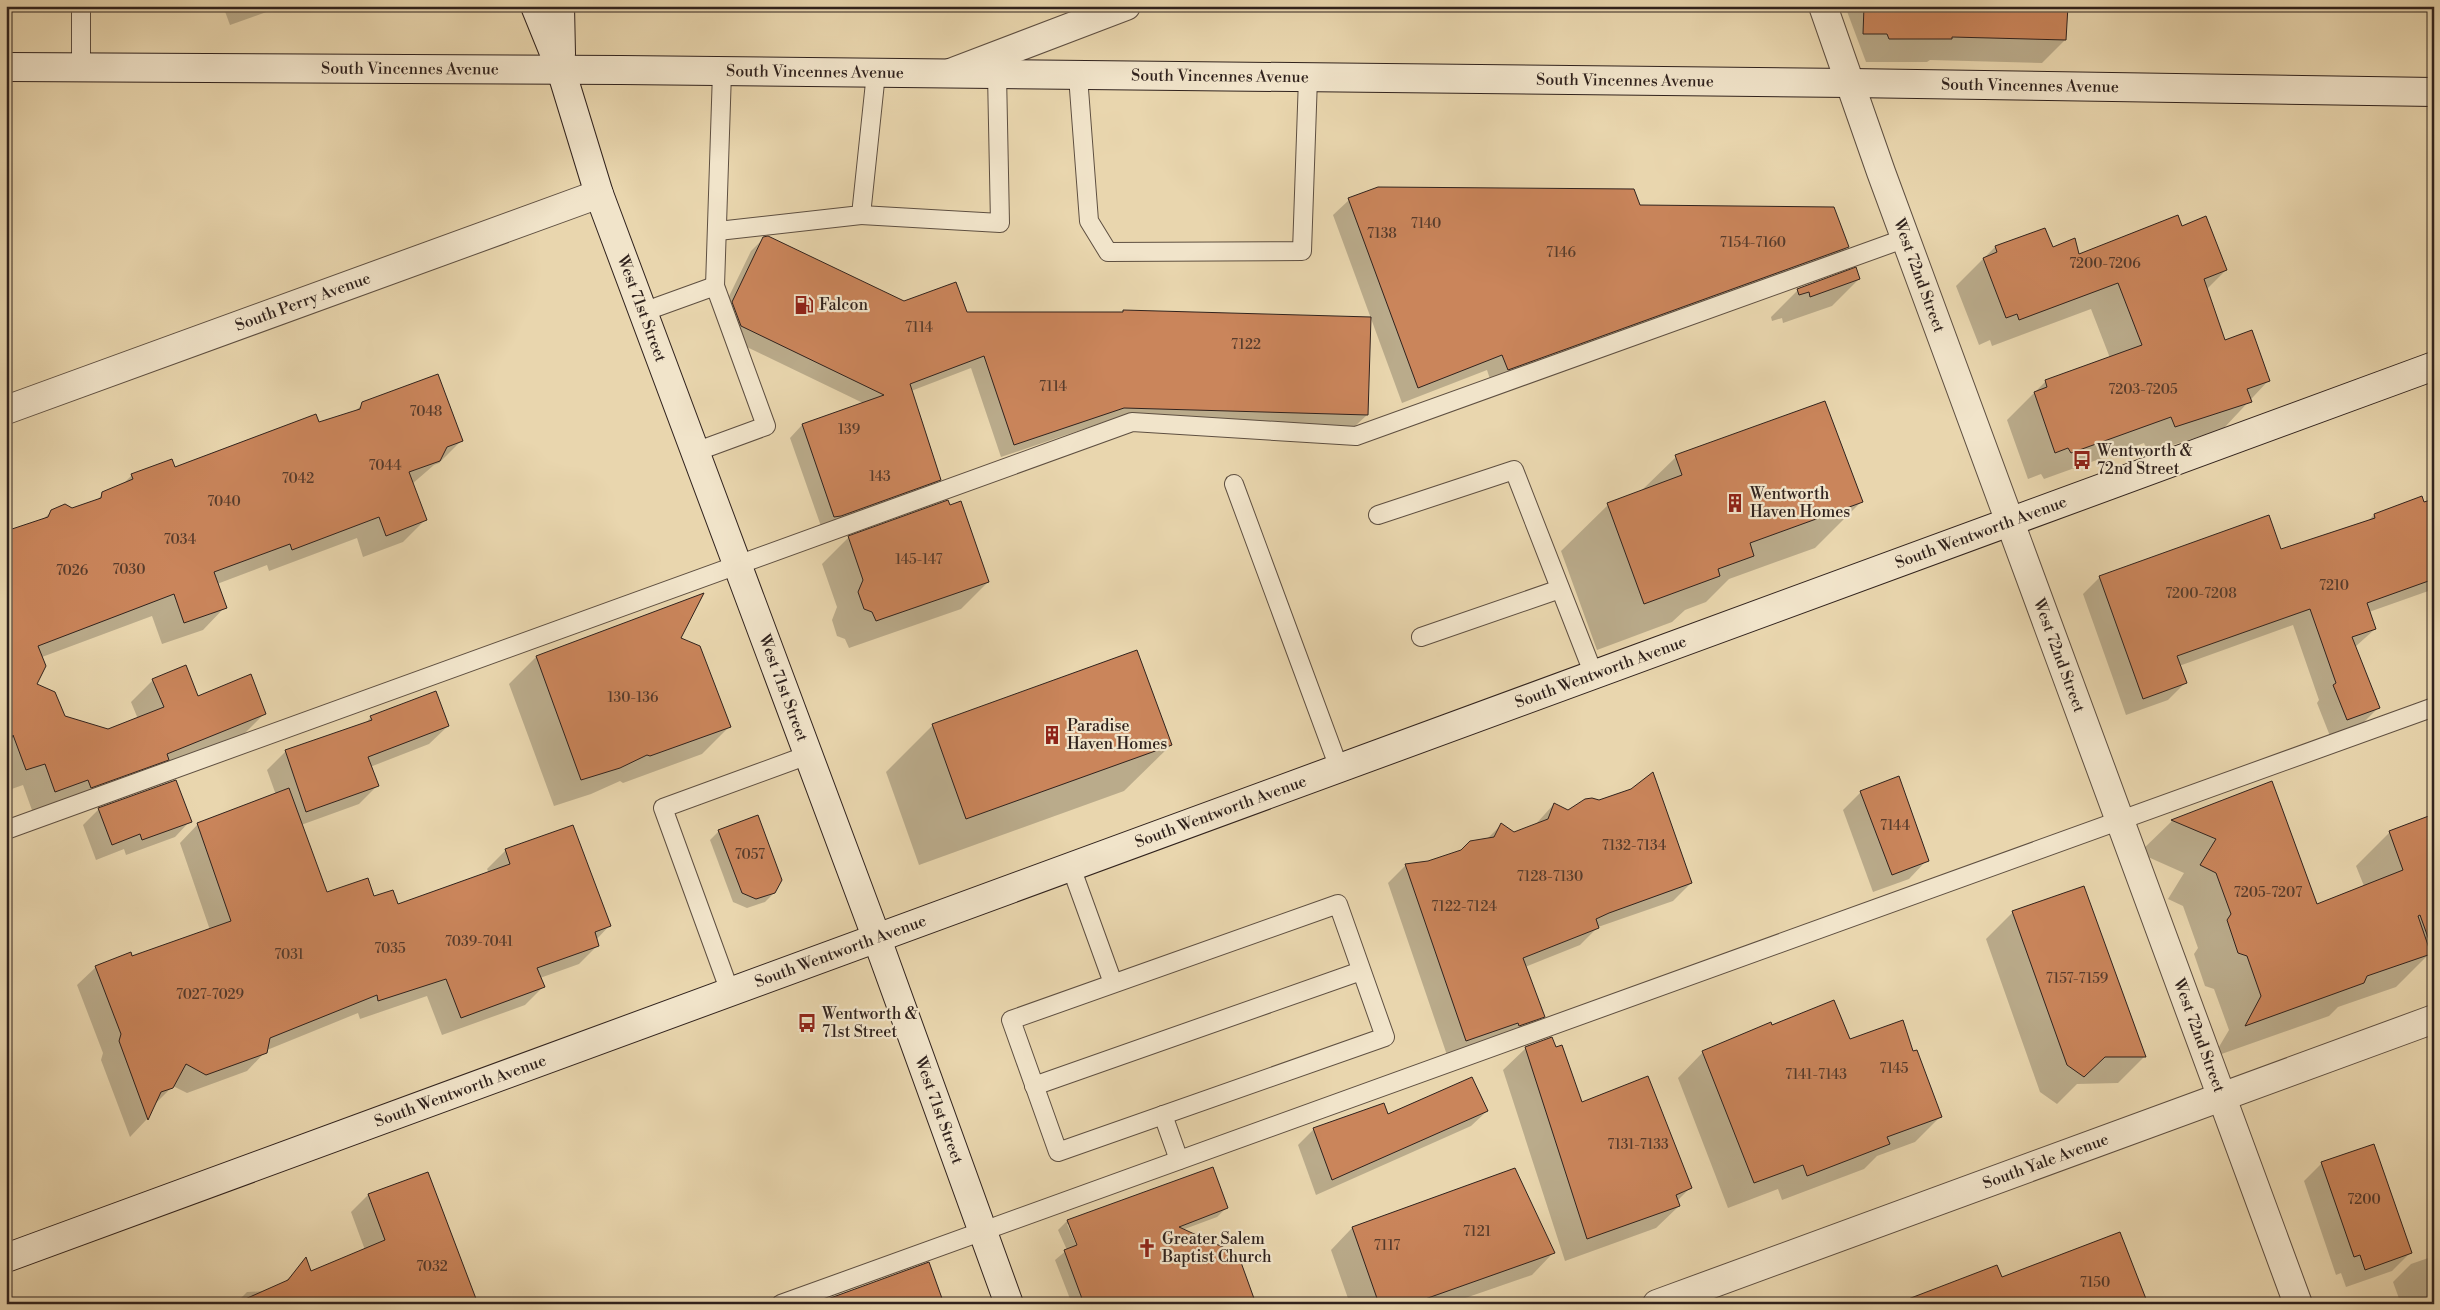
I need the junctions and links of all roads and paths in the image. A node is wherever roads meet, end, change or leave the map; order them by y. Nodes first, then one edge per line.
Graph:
1 (81, 6) edge
2 (535, 6) edge
3 (560, 6) edge
4 (1126, 6) edge
5 (1823, 6) edge
6 (6, 67) edge
7 (81, 67) junction
8 (561, 70) junction
9 (722, 72) junction
10 (876, 73) junction
11 (949, 74) junction
12 (997, 74) junction
13 (1078, 76) junction
14 (1308, 78) junction
15 (1850, 83) junction
16 (2434, 92) edge
17 (599, 194) junction
18 (861, 215) junction
19 (718, 231) junction
20 (1906, 238) junction
21 (715, 286) junction
22 (643, 312) junction
23 (2434, 366) edge
24 (6, 410) edge
25 (695, 452) junction
26 (1234, 484) dead end
27 (1378, 515) dead end
28 (2010, 522) junction
29 (737, 565) junction
30 (1560, 589) junction
31 (1421, 637) dead end
32 (1594, 675) junction
33 (2434, 707) edge
34 (808, 755) junction
35 (1340, 768) junction
36 (2120, 820) junction
37 (6, 830) edge
38 (1071, 867) junction
39 (877, 939) junction
40 (1362, 971) junction
41 (1113, 983) junction
42 (730, 992) junction
43 (2434, 1019) edge
44 (1034, 1086) junction
45 (2222, 1096) junction
46 (1163, 1115) junction
47 (1179, 1160) junction
48 (983, 1231) junction
49 (6, 1258) edge
50 (782, 1304) edge
51 (1009, 1304) edge
52 (1657, 1304) edge
53 (2298, 1304) edge

1 - 7 lane
2 - 8 street, West 71st Street
3 - 8 street, West 71st Street
4 - 11 street
5 - 15 street, West 72nd Street
6 - 7 street, South Vincennes Avenue
7 - 8 street, South Vincennes Avenue
8 - 9 street, South Vincennes Avenue
8 - 17 street, West 71st Street
9 - 10 street, South Vincennes Avenue
9 - 19 lane
10 - 11 street, South Vincennes Avenue
10 - 18 lane
11 - 12 street, South Vincennes Avenue
12 - 13 street, South Vincennes Avenue
12 - 18 lane
13 - 14 street, South Vincennes Avenue
13 - 14 lane
14 - 15 street, South Vincennes Avenue
15 - 16 street, South Vincennes Avenue
15 - 20 street, West 72nd Street
17 - 22 street, West 71st Street
17 - 24 street, South Perry Avenue
18 - 19 lane
19 - 21 lane
20 - 28 street, West 72nd Street
20 - 29 lane
21 - 22 lane
21 - 25 lane
22 - 25 street, West 71st Street
23 - 28 street, South Wentworth Avenue
25 - 29 street, West 71st Street
26 - 35 lane
27 - 30 lane
28 - 32 street, South Wentworth Avenue
28 - 36 street, West 72nd Street
29 - 34 street, West 71st Street
29 - 37 lane
30 - 31 lane
30 - 32 lane
32 - 35 street, South Wentworth Avenue
33 - 36 lane
34 - 39 street, West 71st Street
34 - 42 lane
35 - 38 street, South Wentworth Avenue
36 - 45 street, West 72nd Street
36 - 47 lane
38 - 39 street, South Wentworth Avenue
38 - 41 lane
39 - 42 street, South Wentworth Avenue
39 - 48 street, West 71st Street
40 - 41 lane
40 - 44 lane
40 - 46 lane
41 - 44 lane
42 - 49 street, South Wentworth Avenue
43 - 45 street, South Yale Avenue
44 - 46 lane
45 - 52 street, South Yale Avenue
45 - 53 street, West 72nd Street
46 - 47 lane
47 - 48 lane
48 - 50 lane
48 - 51 street, West 71st Street

